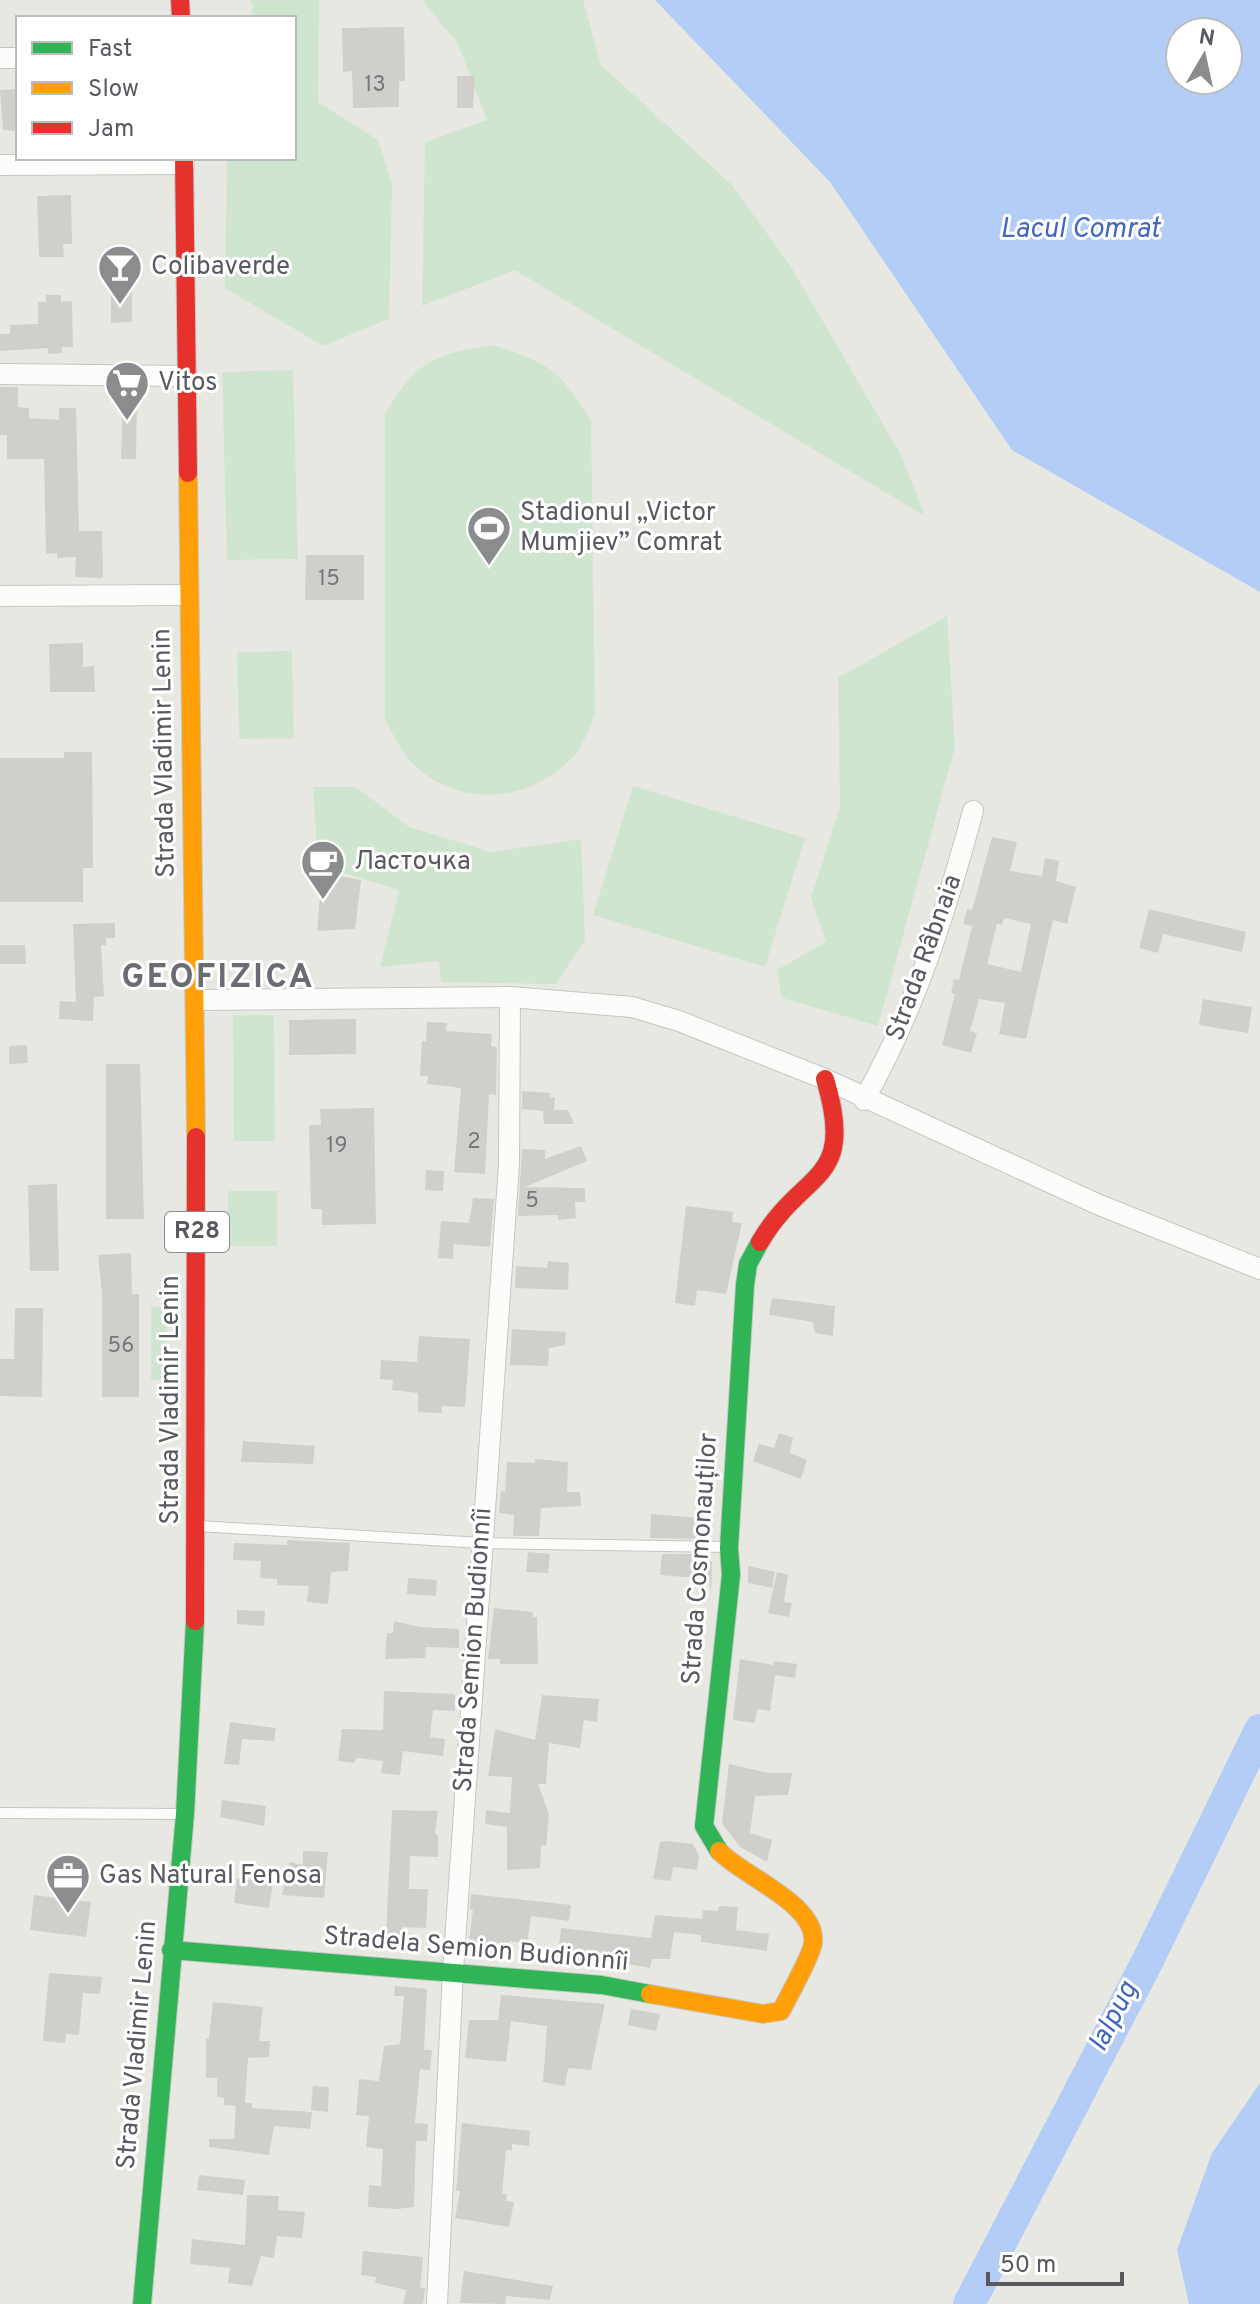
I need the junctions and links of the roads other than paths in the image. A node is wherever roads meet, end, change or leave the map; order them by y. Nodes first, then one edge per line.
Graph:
1 (184, 161) edge
2 (0, 165) edge
3 (0, 374) edge
4 (187, 376) junction
5 (188, 595) junction
6 (0, 596) edge
7 (973, 811) dead end
8 (510, 997) junction
9 (196, 1000) junction
10 (825, 1079) junction
11 (864, 1100) junction
12 (1260, 1269) edge
13 (197, 1526) junction
14 (481, 1543) junction
15 (729, 1548) junction
16 (0, 1813) edge
17 (185, 1814) junction
18 (171, 1950) junction
19 (453, 1971) junction
20 (775, 2014) joint
21 (142, 2304) edge
22 (437, 2304) edge

1 - 2 street
1 - 4 main road, Strada Vladimir Lenin / R28
3 - 4 street
4 - 5 main road, Strada Vladimir Lenin / R28
5 - 6 street
5 - 9 main road, Strada Vladimir Lenin / R28
7 - 11 street, Strada Râbnaia
8 - 9 street
8 - 10 street
8 - 14 street, Strada Semion Budionnîi
9 - 13 main road, Strada Vladimir Lenin / R28
10 - 11 street
10 - 15 main road, Strada Cosmonauților
11 - 12 street
13 - 14 lane
13 - 17 main road, Strada Vladimir Lenin / R28
14 - 15 lane
14 - 19 street, Strada Semion Budionnîi
15 - 20 main road, Strada Cosmonauților
16 - 17 lane
17 - 18 main road, Strada Vladimir Lenin / R28
18 - 19 main road, Stradela Semion Budionnîi
18 - 21 main road, Strada Vladimir Lenin / R28
19 - 20 main road, Stradela Semion Budionnîi
19 - 22 street, Strada Semion Budionnîi

